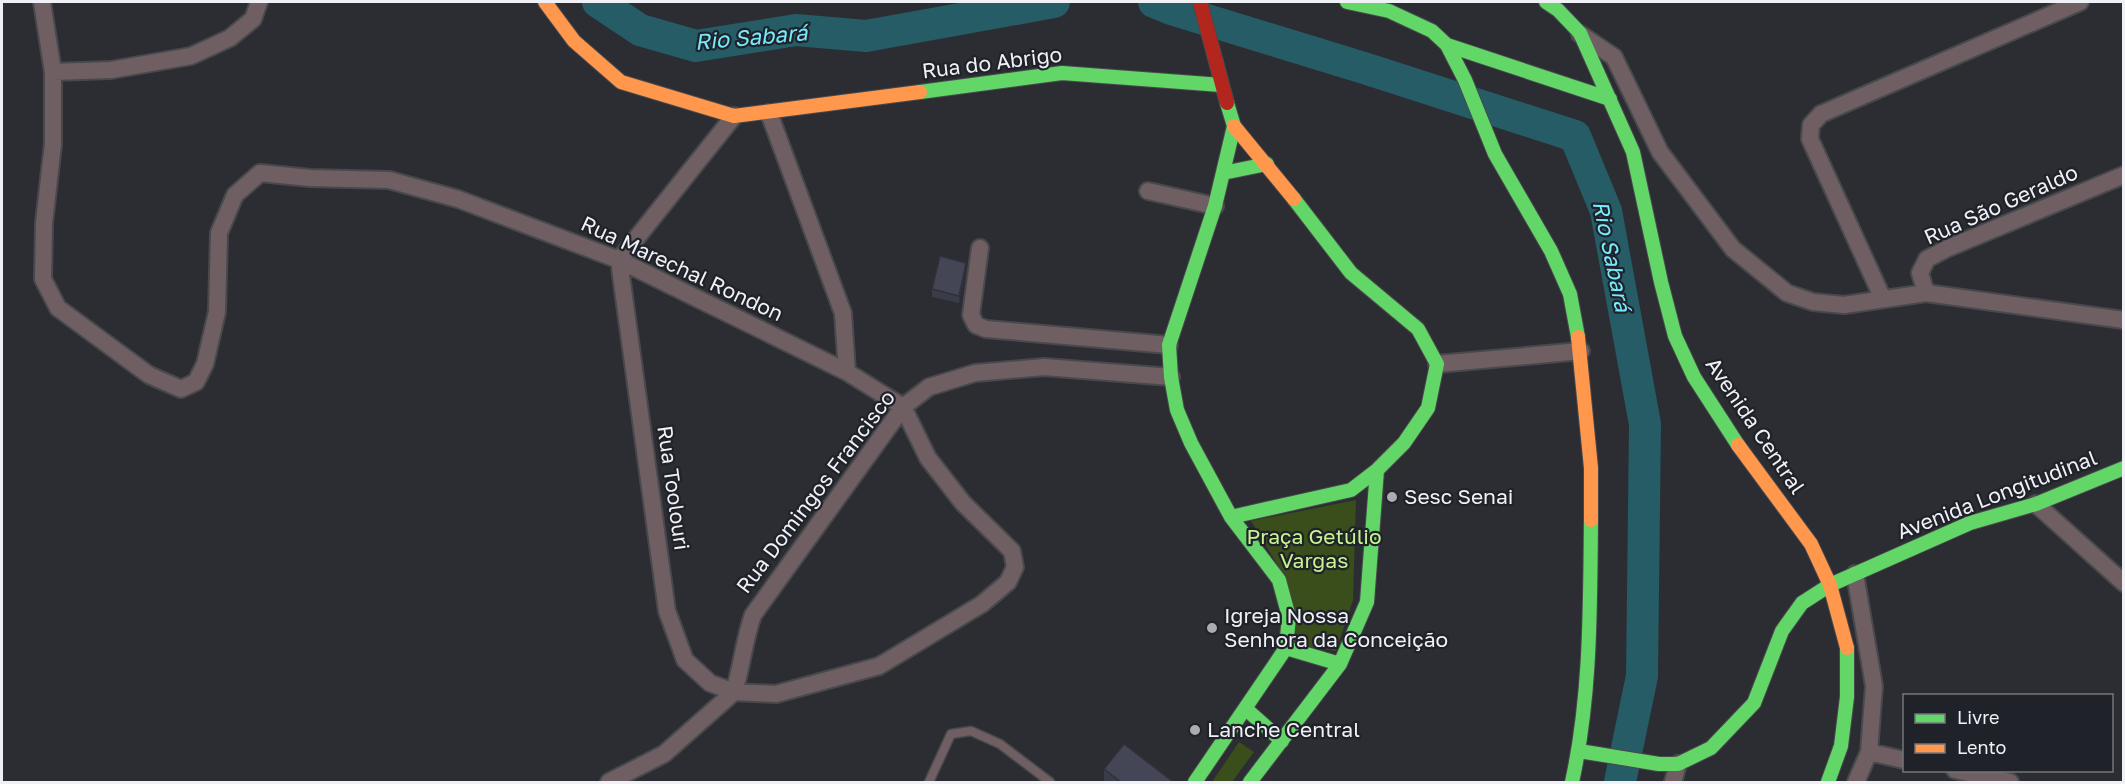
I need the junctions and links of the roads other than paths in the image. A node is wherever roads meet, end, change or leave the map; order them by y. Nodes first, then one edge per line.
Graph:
1 (42, 2) edge
2 (259, 2) edge
3 (544, 2) edge
4 (1200, 2) edge
5 (1347, 2) edge
6 (1546, 2) edge
7 (2080, 2) edge
8 (1580, 33) junction
9 (1447, 45) junction
10 (53, 72) junction
11 (1221, 84) junction
12 (1610, 99) junction
13 (769, 112) junction
14 (734, 116) junction
15 (1234, 126) junction
16 (1267, 164) junction
17 (1223, 173) junction
18 (2124, 175) edge
19 (1148, 191) dead end
20 (1215, 206) junction
21 (980, 248) dead end
22 (619, 260) junction
23 (1926, 293) junction
24 (1883, 299) junction
25 (2124, 320) edge
26 (1168, 345) junction
27 (1581, 351) junction
28 (1437, 364) junction
29 (847, 372) junction
30 (1171, 377) junction
31 (903, 407) junction
32 (2124, 468) edge
33 (1377, 470) junction
34 (2036, 504) junction
35 (1231, 517) junction
36 (1855, 574) junction
37 (2124, 583) edge
38 (1830, 585) junction
39 (1286, 648) junction
40 (1340, 664) junction
41 (734, 692) junction
42 (1246, 710) junction
43 (1282, 741) junction
44 (1579, 751) junction
45 (1869, 752) junction
46 (1903, 760) edge
47 (1678, 764) junction
48 (1960, 772) edge
49 (609, 783) edge
50 (929, 783) edge
51 (1050, 783) edge
52 (1195, 783) edge
53 (1250, 783) edge
54 (1572, 783) edge
55 (1673, 783) edge
56 (1828, 783) edge
57 (1856, 783) edge
58 (2010, 783) edge

1 - 10 street
2 - 10 street
3 - 14 main road
4 - 11 main road
5 - 9 main road
6 - 8 main road, Avenida Central
7 - 24 street
8 - 12 main road, Avenida Central
8 - 24 street
9 - 12 main road
9 - 27 main road
10 - 22 street, Rua Marechal Rondon
11 - 13 main road, Rua do Abrigo
11 - 15 main road
12 - 38 main road, Avenida Central
13 - 14 main road, Rua do Abrigo
13 - 29 street
14 - 22 street
15 - 16 main road
15 - 17 main road
16 - 17 main road
16 - 28 main road
17 - 20 main road
18 - 23 street, Rua São Geraldo
19 - 20 street
20 - 26 main road
21 - 26 street
22 - 29 street, Rua Marechal Rondon
22 - 41 street, Rua Toolouri
23 - 24 street
23 - 25 street
26 - 30 main road
27 - 28 street
27 - 44 main road
28 - 33 main road
29 - 31 street, Rua Marechal Rondon
30 - 31 street, Rua Domingos Francisco
30 - 35 main road
31 - 41 street, Rua Domingos Francisco
31 - 41 street
32 - 34 main road, Avenida Longitudinal
33 - 35 main road
33 - 40 main road
34 - 36 main road, Avenida Longitudinal
34 - 37 street
35 - 39 main road
36 - 38 main road, Avenida Longitudinal
36 - 45 street
38 - 47 main road, Avenida Longitudinal
38 - 56 main road, Avenida Central
39 - 40 main road
39 - 42 main road
40 - 43 main road
41 - 49 street
42 - 43 main road
42 - 52 main road
43 - 53 main road
44 - 47 main road, Avenida Longitudinal
44 - 54 main road
45 - 46 street
45 - 57 street
47 - 55 street
48 - 58 street
50 - 51 lane

